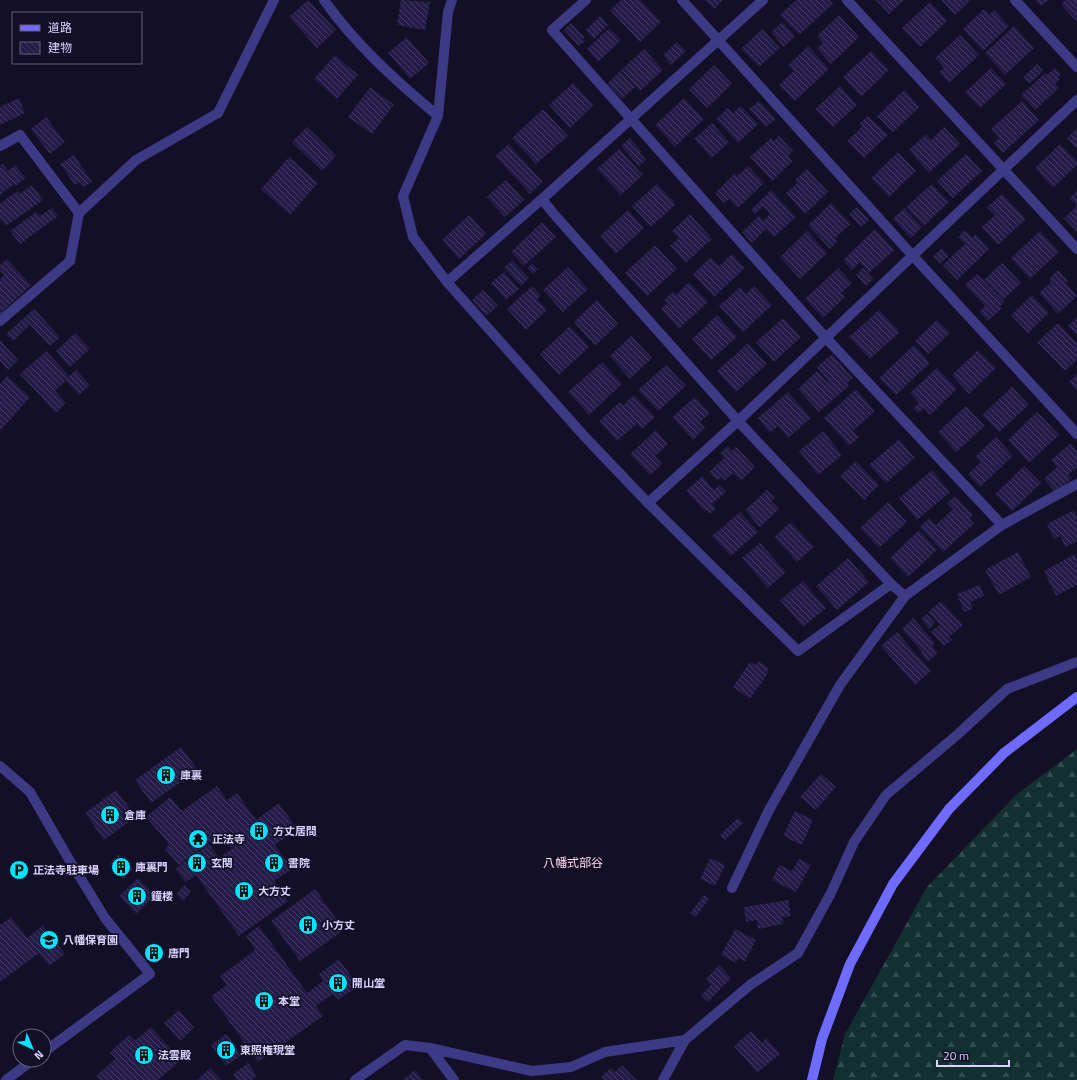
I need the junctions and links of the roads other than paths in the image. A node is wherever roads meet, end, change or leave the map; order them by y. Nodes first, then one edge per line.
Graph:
1 (274, 0) edge
2 (324, 0) edge
3 (452, 0) edge
4 (586, 0) edge
5 (682, 0) edge
6 (763, 0) edge
7 (847, 0) edge
8 (1015, 0) edge
9 (718, 42) junction
10 (1077, 67) edge
11 (1077, 100) edge
12 (438, 116) junction
13 (632, 120) junction
14 (0, 146) edge
15 (1005, 169) junction
16 (542, 200) junction
17 (79, 213) junction
18 (1077, 249) edge
19 (913, 256) junction
20 (448, 282) junction
21 (0, 321) edge
22 (826, 338) junction
23 (738, 422) junction
24 (1077, 434) edge
25 (1077, 484) edge
26 (648, 503) junction
27 (1002, 525) junction
28 (891, 584) junction
29 (905, 596) junction
30 (1077, 662) edge
31 (1077, 697) edge
32 (0, 766) edge
33 (732, 888) dead end
34 (685, 1040) junction
35 (52, 1046) edge
36 (430, 1048) junction
37 (22, 1068) edge
38 (6, 1080) edge
39 (355, 1080) edge
40 (454, 1080) edge
41 (663, 1080) edge
42 (812, 1080) edge

1 - 17 street
2 - 12 street
3 - 12 street
4 - 13 street
5 - 9 street
6 - 9 street
7 - 15 street
8 - 10 street
9 - 13 street
9 - 19 street
11 - 15 street
12 - 20 street
13 - 16 street
13 - 22 street
14 - 17 street
15 - 18 street
15 - 19 street
16 - 20 street
16 - 23 street
17 - 21 street
19 - 22 street
19 - 24 street
20 - 26 street
22 - 23 street
22 - 27 street
23 - 26 street
23 - 28 street
25 - 27 street
26 - 28 street
27 - 29 street
28 - 29 street
29 - 33 street
30 - 34 street
31 - 42 street
32 - 35 street
34 - 36 street
34 - 41 street
36 - 39 street
36 - 40 street
37 - 38 street

